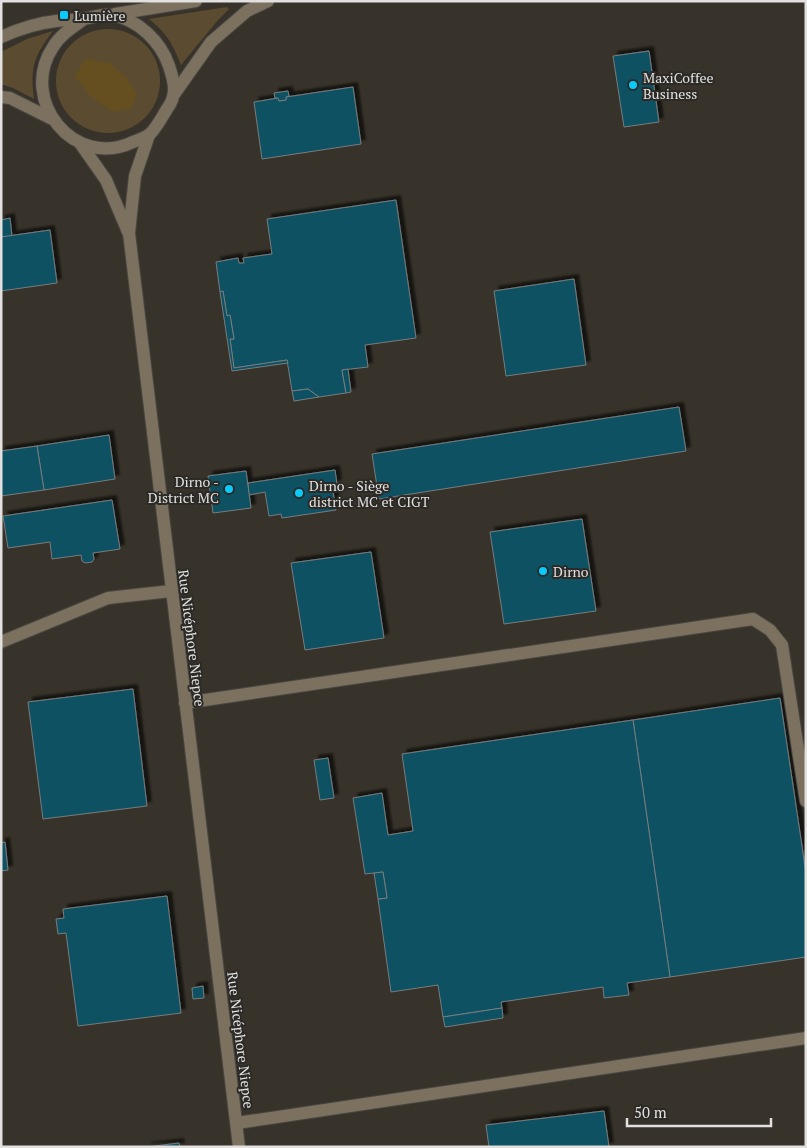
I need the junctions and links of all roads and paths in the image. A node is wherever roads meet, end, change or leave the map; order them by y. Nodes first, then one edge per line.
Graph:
1 (196, 1) edge
2 (268, 1) edge
3 (111, 14) junction
4 (84, 19) junction
5 (1, 37) edge
6 (175, 93) junction
7 (1, 97) edge
8 (52, 119) junction
9 (149, 134) junction
10 (80, 142) junction
11 (129, 233) junction
12 (171, 591) junction
13 (1, 642) edge
14 (185, 703) junction
15 (806, 801) edge
16 (806, 1038) edge
17 (236, 1123) junction
18 (240, 1147) edge

1 - 3 street
2 - 6 street
3 - 4 street
3 - 6 street
4 - 5 street
4 - 8 street
6 - 9 street
7 - 8 street
8 - 10 street
9 - 10 street
9 - 11 street, Rue Nicéphore Niepce
10 - 11 street
11 - 12 street, Rue Nicéphore Niepce
12 - 13 street
12 - 14 street, Rue Nicéphore Niepce
14 - 15 street
14 - 17 street, Rue Nicéphore Niepce
16 - 17 street
17 - 18 street, Rue Nicéphore Niepce

